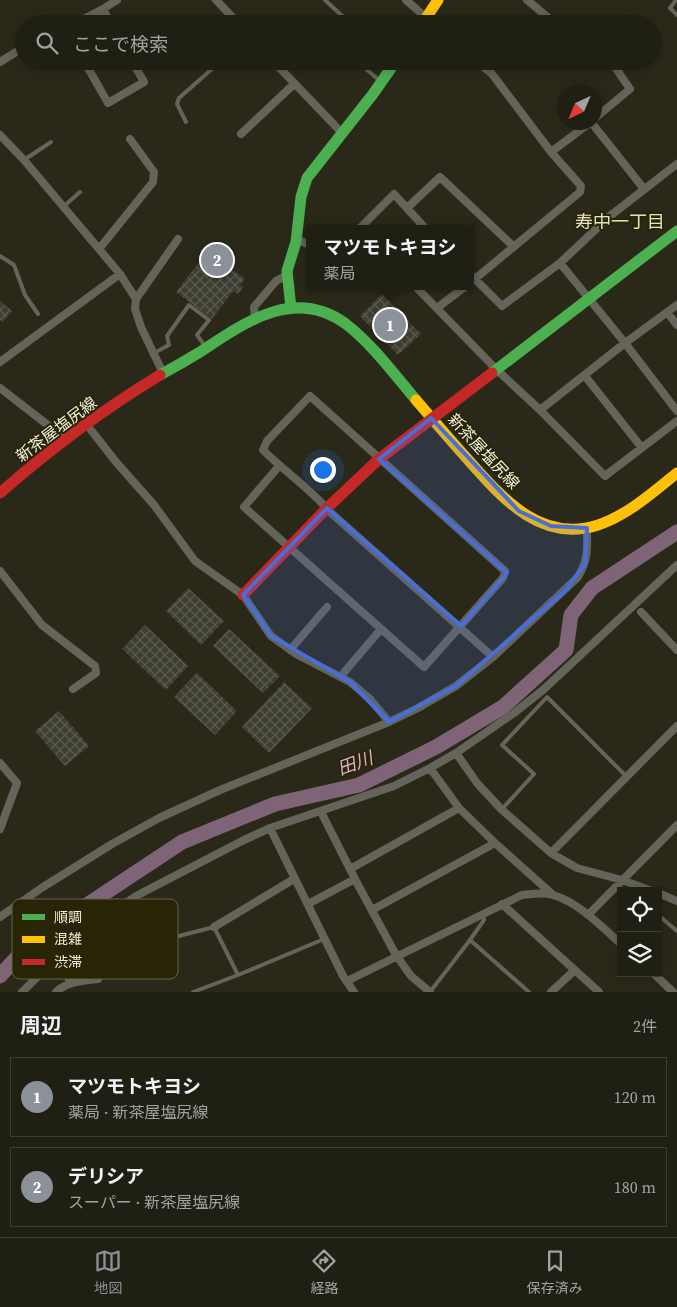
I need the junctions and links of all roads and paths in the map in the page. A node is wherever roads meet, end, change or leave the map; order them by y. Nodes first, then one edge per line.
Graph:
1 (117, 0) edge
2 (216, 0) edge
3 (325, 0) edge
4 (406, 0) edge
5 (438, 0) edge
6 (527, 0) edge
7 (676, 0) edge
8 (103, 9) junction
9 (91, 15) edge
10 (106, 15) edge
11 (230, 15) edge
12 (341, 15) edge
13 (422, 15) edge
14 (429, 15) edge
15 (543, 15) edge
16 (677, 15) edge
17 (15, 53) edge
18 (0, 62) edge
19 (89, 70) edge
20 (137, 70) edge
21 (211, 70) edge
22 (281, 70) edge
23 (367, 70) edge
24 (389, 70) edge
25 (487, 70) edge
26 (617, 70) edge
27 (381, 83) junction
28 (294, 84) junction
29 (602, 112) edge
30 (186, 122) dead end
31 (241, 134) dead end
32 (343, 134) junction
33 (0, 135) edge
34 (130, 139) dead end
35 (51, 142) dead end
36 (552, 152) junction
37 (24, 160) junction
38 (677, 164) edge
39 (644, 189) junction
40 (80, 192) dead end
41 (64, 207) junction
42 (407, 208) junction
43 (363, 225) edge
44 (422, 225) edge
45 (677, 231) edge
46 (178, 239) dead end
47 (296, 239) junction
48 (306, 243) edge
49 (514, 247) junction
50 (99, 249) junction
51 (0, 256) edge
52 (560, 263) junction
53 (120, 274) junction
54 (287, 275) junction
55 (474, 277) edge
56 (474, 281) edge
57 (419, 290) edge
58 (461, 290) edge
59 (588, 298) junction
60 (136, 299) junction
61 (677, 305) edge
62 (291, 308) junction
63 (437, 308) junction
64 (667, 312) junction
65 (38, 314) dead end
66 (255, 320) junction
67 (677, 325) edge
68 (625, 343) junction
69 (206, 348) junction
70 (154, 352) junction
71 (0, 362) edge
72 (496, 370) junction
73 (164, 373) junction
74 (585, 376) junction
75 (0, 388) edge
76 (540, 410) junction
77 (677, 411) edge
78 (431, 418) junction
79 (677, 421) edge
80 (87, 425) junction
81 (67, 440) junction
82 (642, 448) junction
83 (379, 459) junction
84 (279, 466) junction
85 (677, 473) edge
86 (0, 493) edge
87 (326, 508) junction
88 (587, 528) junction
89 (289, 547) junction
90 (677, 566) edge
91 (0, 571) edge
92 (243, 595) junction
93 (327, 607) dead end
94 (641, 612) dead end
95 (460, 626) junction
96 (381, 629) junction
97 (290, 650) junction
98 (677, 650) edge
99 (493, 657) junction
100 (341, 676) junction
101 (73, 689) dead end
102 (389, 722) junction
103 (677, 726) edge
104 (456, 753) junction
105 (0, 763) edge
106 (430, 768) junction
107 (626, 776) junction
108 (459, 808) junction
109 (501, 809) junction
110 (321, 812) junction
111 (1, 825) edge
112 (677, 825) edge
113 (270, 828) junction
114 (495, 843) junction
115 (551, 853) junction
116 (350, 869) junction
117 (355, 878) junction
118 (294, 879) junction
119 (622, 880) junction
120 (641, 887) edge
121 (552, 895) junction
122 (662, 895) edge
123 (25, 899) edge
124 (132, 899) edge
125 (677, 901) edge
126 (308, 904) junction
127 (502, 904) junction
128 (12, 908) edge
129 (372, 910) junction
130 (483, 913) junction
131 (588, 914) junction
132 (0, 917) edge
133 (662, 918) edge
134 (214, 927) junction
135 (677, 931) edge
136 (178, 936) edge
137 (325, 938) junction
138 (470, 940) junction
139 (617, 940) edge
140 (396, 955) junction
141 (575, 970) junction
142 (238, 975) junction
143 (656, 977) edge
144 (35, 979) edge
145 (69, 979) edge
146 (98, 979) dead end
147 (346, 980) junction
148 (70, 983) junction
149 (22, 992) edge
150 (56, 992) edge
151 (193, 992) edge
152 (354, 992) edge
153 (430, 992) edge
154 (529, 992) edge
155 (551, 992) edge
156 (599, 992) edge
157 (673, 992) edge

1 - 8 street
2 - 11 street
3 - 12 lane
4 - 13 street
5 - 14 main road
6 - 15 street
7 - 16 lane
8 - 9 street
8 - 10 street
17 - 18 street
19 - 20 street
21 - 30 lane
22 - 28 street
23 - 27 lane
24 - 27 main road
25 - 36 street
26 - 29 street
27 - 32 main road
28 - 31 street
28 - 32 street
32 - 47 main road
33 - 37 street
34 - 50 street
35 - 37 lane
36 - 39 street
36 - 49 street
37 - 41 street
38 - 39 street
39 - 52 street
40 - 41 lane
41 - 50 street
42 - 43 street
42 - 44 street
42 - 49 street
45 - 59 main road
46 - 60 street
47 - 48 street
47 - 54 main road
49 - 55 street
50 - 53 street
51 - 65 lane
52 - 56 street
52 - 59 street
53 - 60 street
53 - 71 street
54 - 62 main road
54 - 66 street
57 - 63 street
58 - 63 street
59 - 68 street
59 - 72 main road
60 - 70 street
61 - 64 street
62 - 66 main road, 新茶屋塩尻線
62 - 78 main road, 新茶屋塩尻線
63 - 72 street
64 - 67 street
64 - 68 street
66 - 69 main road, 新茶屋塩尻線
68 - 74 street
68 - 77 street
69 - 70 lane
69 - 73 main road, 新茶屋塩尻線
70 - 73 street
72 - 76 street
72 - 78 main road
73 - 80 main road, 新茶屋塩尻線
74 - 76 street
74 - 82 street
75 - 81 street
76 - 82 street
78 - 83 main road
78 - 88 main road, 新茶屋塩尻線
79 - 82 street
80 - 81 main road, 新茶屋塩尻線
80 - 92 street
81 - 86 main road, 新茶屋塩尻線
83 - 84 street
83 - 87 main road
83 - 95 street
84 - 87 street
84 - 89 street
85 - 88 main road, 新茶屋塩尻線
87 - 89 main road
87 - 95 street
88 - 99 street
89 - 92 main road
89 - 96 street
90 - 104 street
91 - 101 street
92 - 97 street
93 - 97 street
94 - 98 street
95 - 96 street
95 - 99 street
96 - 100 street
97 - 100 street
99 - 102 street
100 - 102 street
102 - 123 street
103 - 107 street
104 - 106 street
104 - 109 street
105 - 111 street
106 - 108 street
106 - 110 street
107 - 109 lane
107 - 115 street
108 - 114 street
108 - 116 street
109 - 115 street
110 - 113 street
110 - 116 street
112 - 119 street
113 - 118 street
113 - 124 street
114 - 121 street
114 - 129 street
115 - 119 street
116 - 117 street
117 - 126 street
117 - 129 street
118 - 126 street
118 - 134 street
119 - 120 street
119 - 131 street
121 - 127 street
121 - 131 street
122 - 125 street
126 - 137 street
127 - 130 street
127 - 141 street
128 - 132 street
129 - 140 street
130 - 138 lane
130 - 140 street
131 - 139 street
133 - 135 lane
134 - 136 lane
134 - 142 lane
137 - 142 lane
137 - 147 street
138 - 153 lane
138 - 154 lane
140 - 147 street
140 - 153 street
141 - 155 street
141 - 156 street
142 - 151 lane
143 - 157 street
144 - 149 street
145 - 148 street
146 - 148 street
147 - 152 street
148 - 150 street

